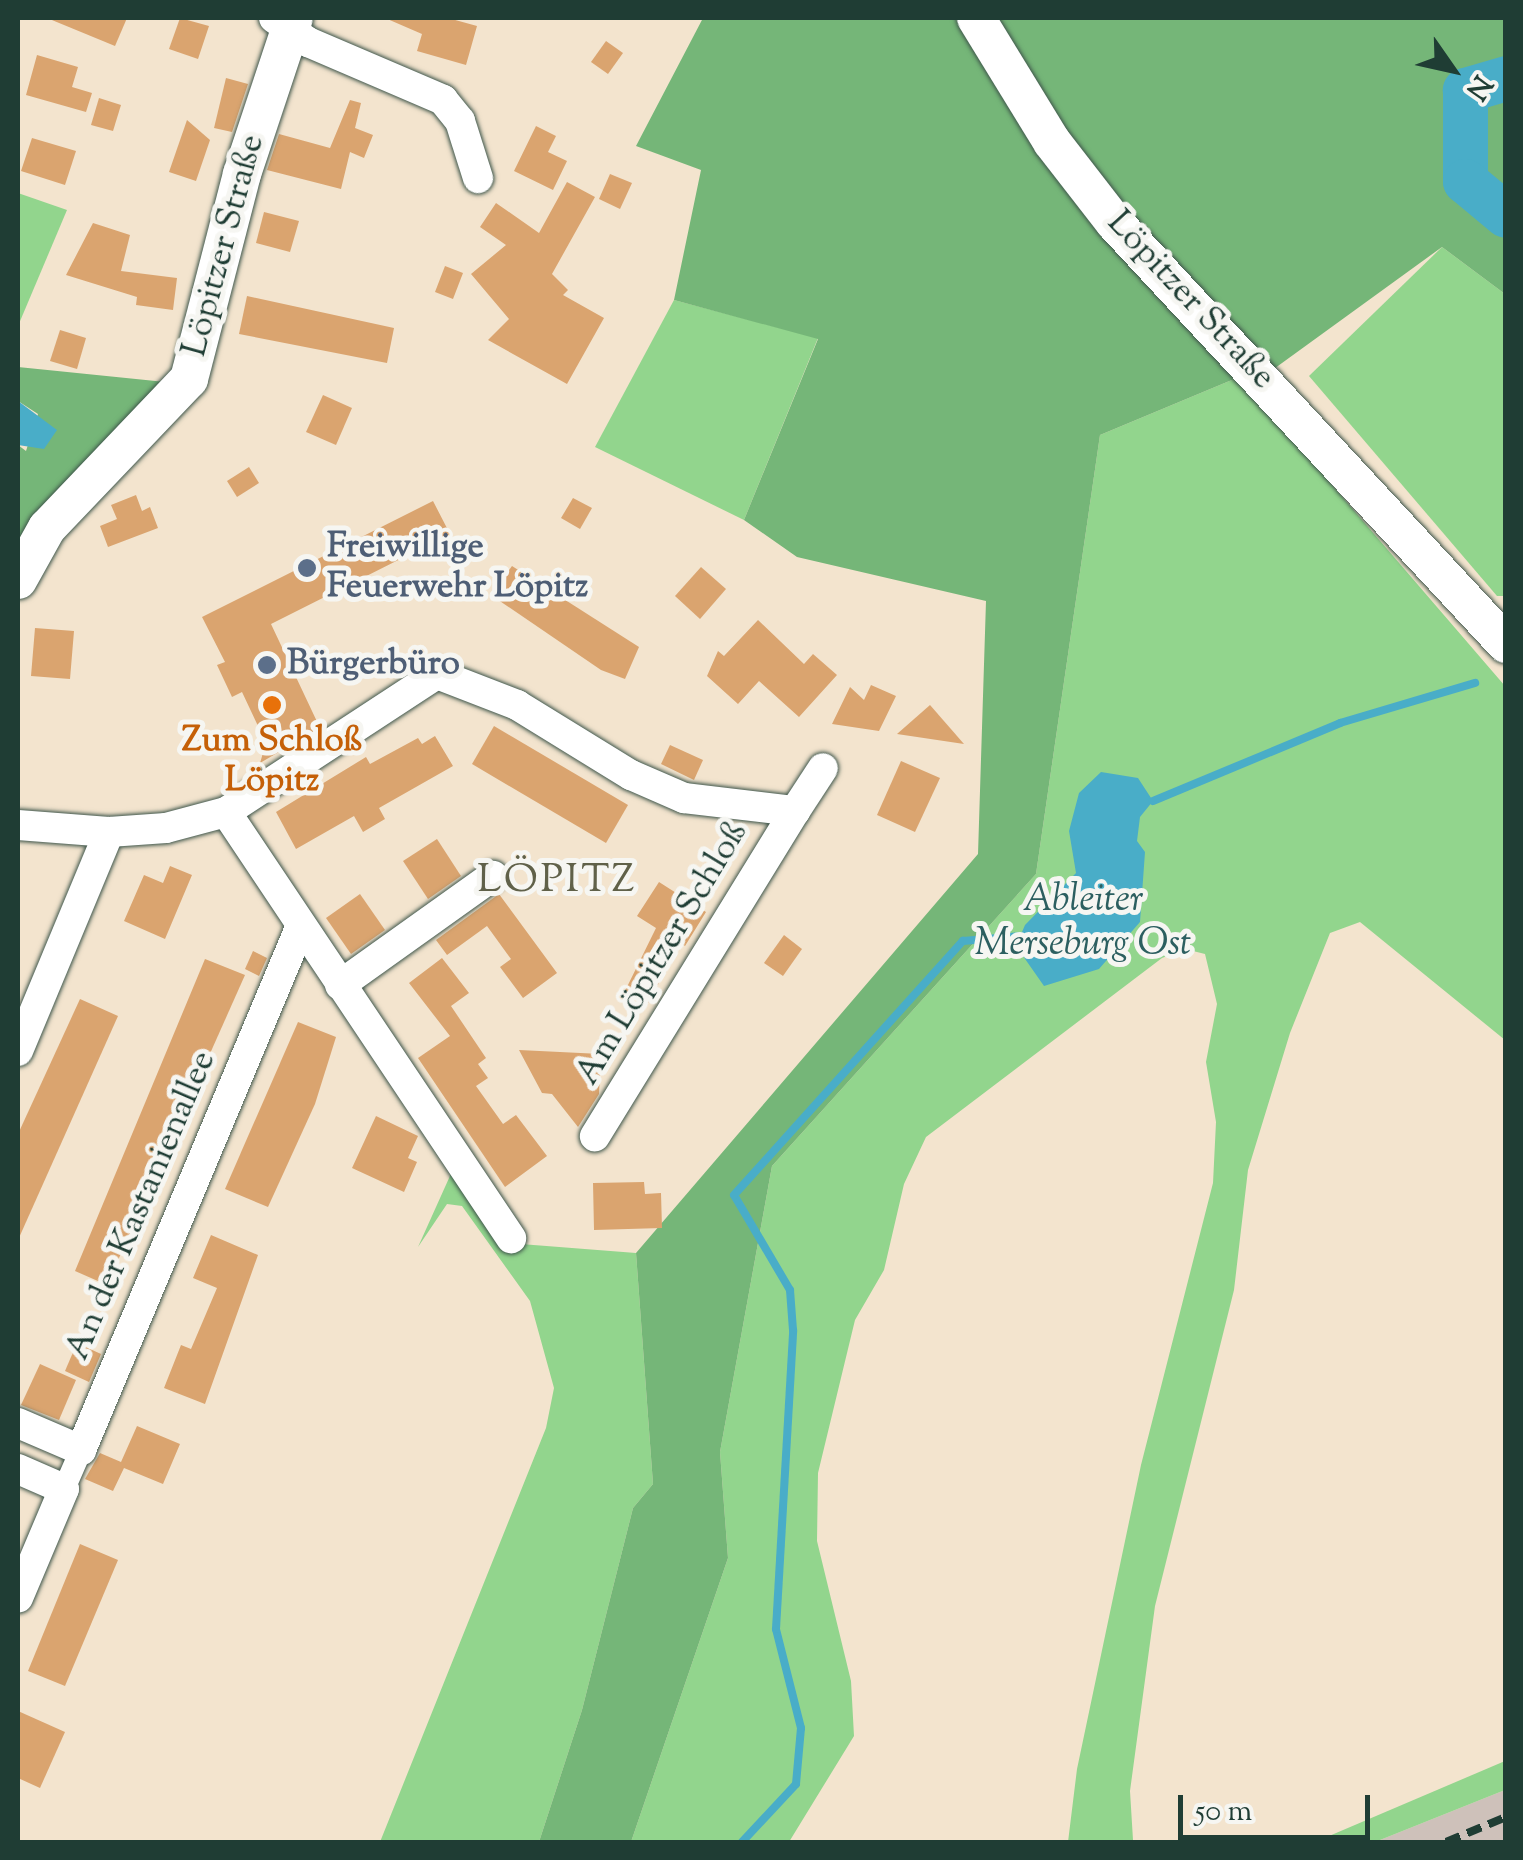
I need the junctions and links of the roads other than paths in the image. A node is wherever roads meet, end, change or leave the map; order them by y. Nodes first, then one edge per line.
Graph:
1 (976, 18) edge
2 (286, 22) edge
3 (478, 178) dead end
4 (18, 580) edge
5 (1506, 644) edge
6 (823, 768) dead end
7 (794, 810) junction
8 (226, 812) junction
9 (18, 825) edge
10 (109, 832) junction
11 (493, 876) dead end
12 (300, 928) junction
13 (340, 985) junction
14 (18, 1051) edge
15 (595, 1136) dead end
16 (510, 1238) dead end
17 (18, 1423) edge
18 (80, 1450) junction
19 (18, 1469) edge
20 (64, 1489) junction
21 (18, 1598) edge

1 - 5 street, Löpitzer Straße
2 - 3 street, Löpitzer Straße
2 - 4 street, Löpitzer Straße
6 - 7 street, Am Löpitzer Schloß
7 - 8 street, Am Löpitzer Schloß
7 - 15 street, Am Löpitzer Schloß
8 - 10 street, Am Löpitzer Schloß
8 - 12 street
9 - 10 street, Am Löpitzer Schloß
10 - 14 street
11 - 13 street
12 - 13 street
12 - 18 street, An der Kastanienallee
13 - 16 street
17 - 18 street
18 - 20 street
19 - 20 street
20 - 21 street

